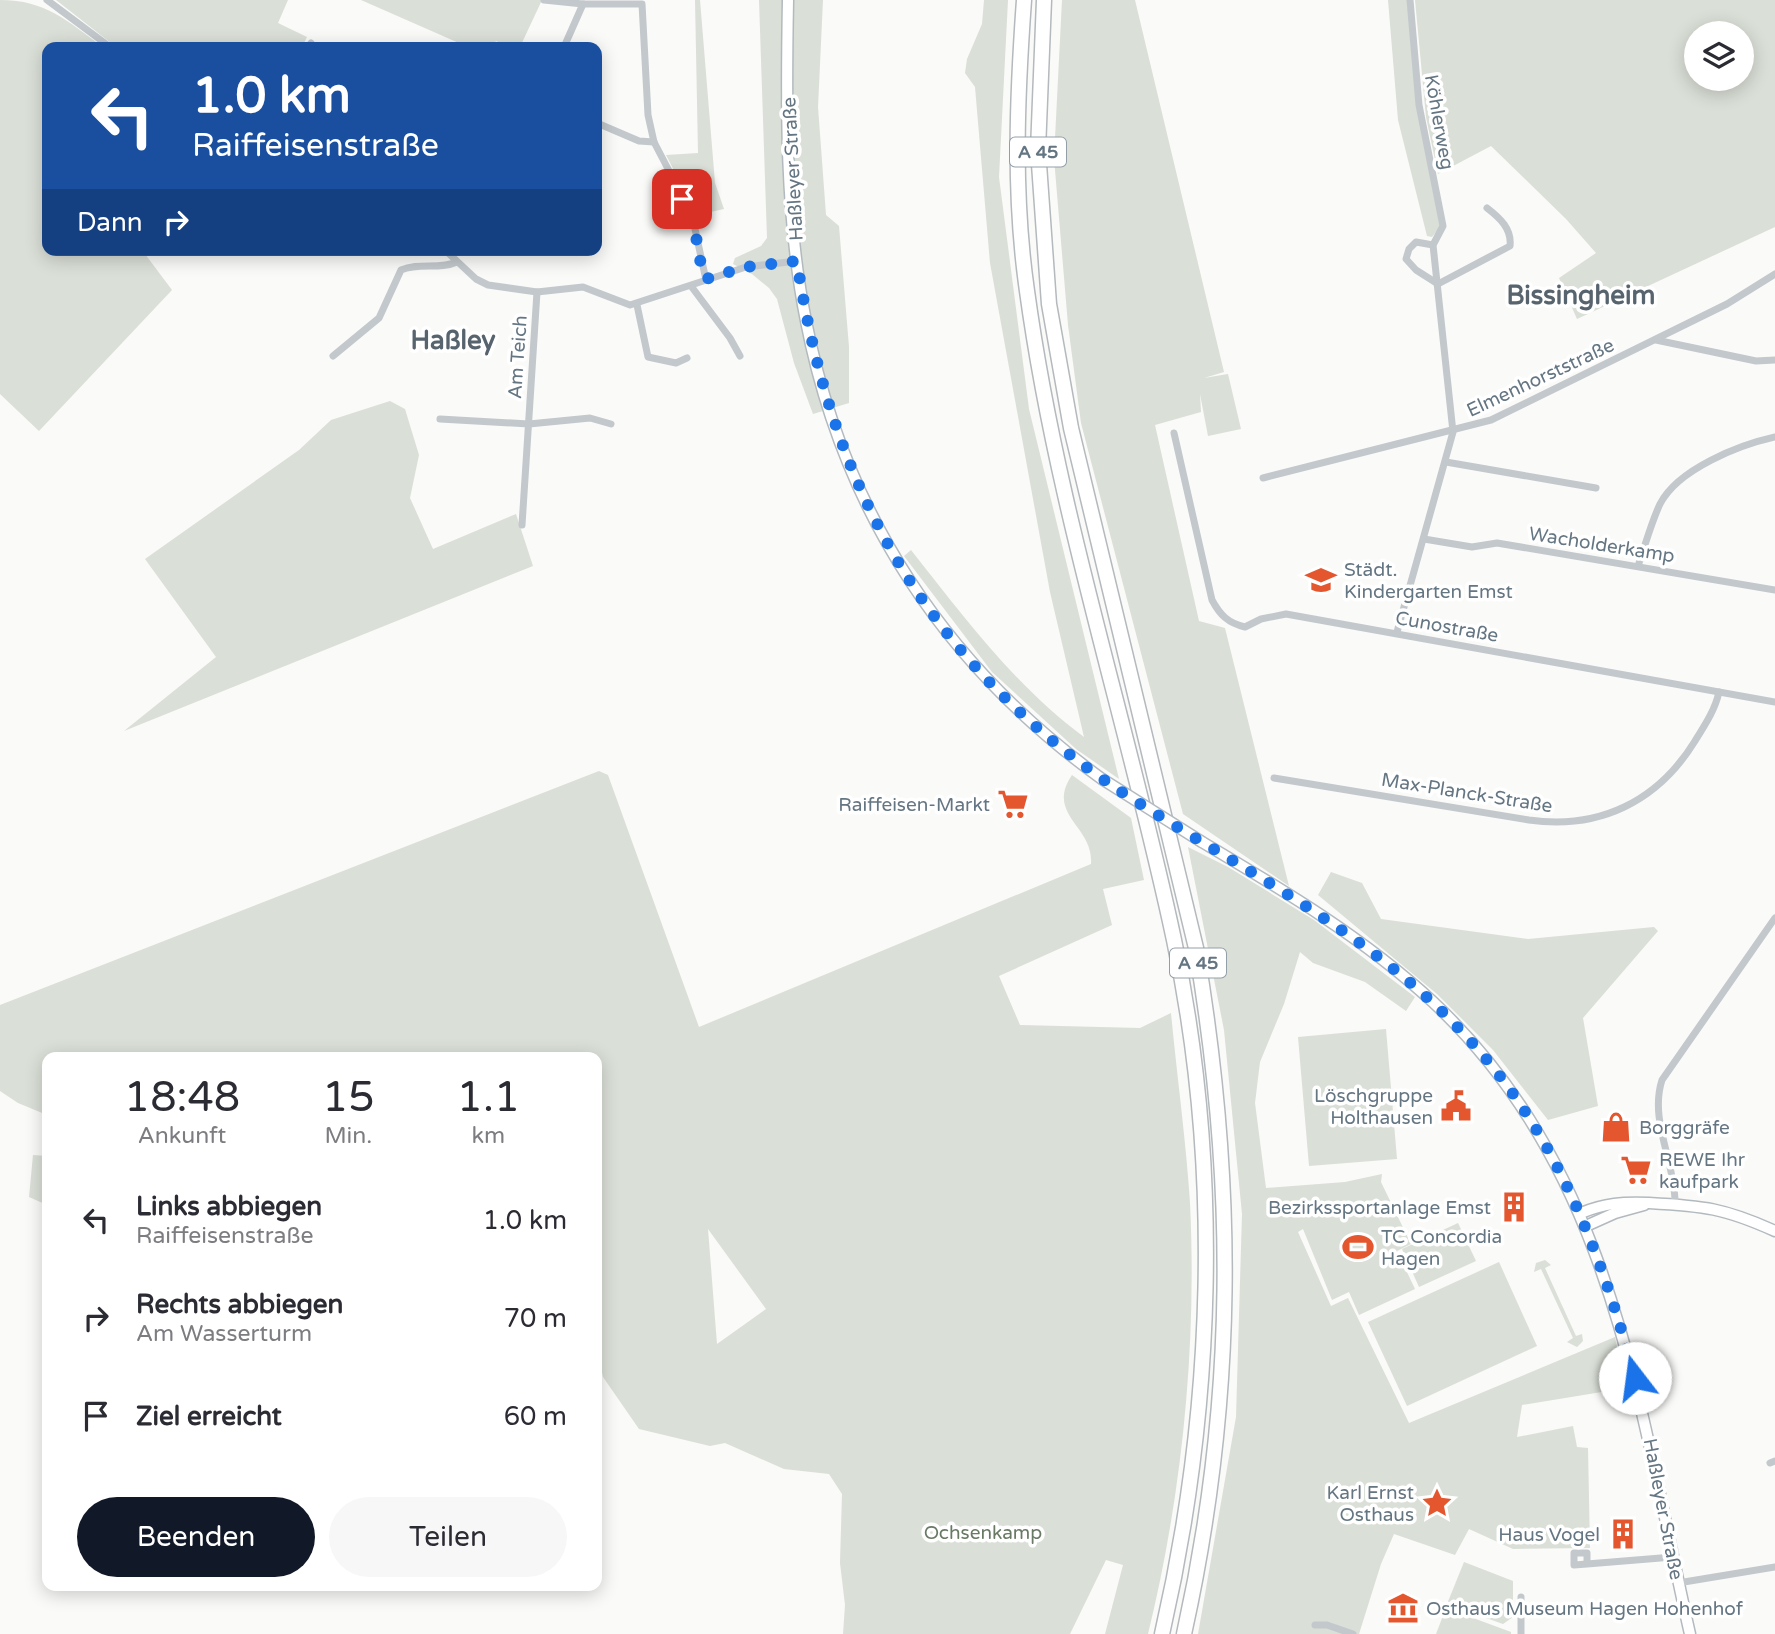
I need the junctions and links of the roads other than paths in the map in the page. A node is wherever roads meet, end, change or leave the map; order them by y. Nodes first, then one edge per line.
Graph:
1 (47, 0) edge
2 (544, 0) edge
3 (788, 0) edge
4 (1024, 0) edge
5 (1044, 0) edge
6 (1410, 0) edge
7 (583, 4) junction
8 (103, 42) edge
9 (566, 42) edge
10 (602, 125) edge
11 (654, 142) junction
12 (1488, 208) dead end
13 (1433, 245) junction
14 (451, 256) edge
15 (797, 261) junction
16 (457, 262) junction
17 (1775, 274) edge
18 (706, 279) junction
19 (1438, 284) junction
20 (691, 286) junction
21 (537, 292) junction
22 (637, 305) junction
23 (1656, 340) junction
24 (333, 356) dead end
25 (740, 356) dead end
26 (687, 358) dead end
27 (1775, 360) edge
28 (440, 419) dead end
29 (528, 424) junction
30 (611, 424) dead end
31 (1453, 432) junction
32 (1174, 433) dead end
33 (1775, 437) edge
34 (1446, 462) junction
35 (1263, 478) dead end
36 (1597, 488) dead end
37 (522, 525) dead end
38 (1424, 539) junction
39 (1638, 566) junction
40 (1775, 590) edge
41 (1397, 632) junction
42 (1719, 692) junction
43 (1775, 702) edge
44 (1274, 778) dead end
45 (1775, 918) edge
46 (1675, 1202) junction
47 (1650, 1203) junction
48 (1581, 1213) junction
49 (1586, 1226) junction
50 (1775, 1231) edge
51 (1673, 1557) junction
52 (1587, 1564) dead end
53 (1775, 1567) edge
54 (1678, 1583) junction
55 (1521, 1597) dead end
56 (1315, 1625) dead end
57 (1162, 1634) edge
58 (1184, 1634) edge
59 (1353, 1634) edge
60 (1521, 1634) edge
61 (1690, 1634) edge

1 - 8 street
2 - 7 street
3 - 15 main road, Haßleyer Straße
4 - 57 highway, A 45
5 - 58 highway, A 45
6 - 13 street, Köhlerweg
7 - 9 street
7 - 11 street
10 - 11 street
11 - 18 street
12 - 19 street
13 - 19 street, Köhlerweg
13 - 19 street
14 - 16 street
15 - 18 street
15 - 48 main road, Haßleyer Straße, bridge
16 - 21 street
16 - 24 street
17 - 23 street, Elmenhorststraße
18 - 20 street
19 - 31 street, Köhlerweg
20 - 22 street
20 - 25 street
21 - 22 street
21 - 29 street, Am Teich
22 - 26 street
23 - 27 street
23 - 31 street, Elmenhorststraße
28 - 29 street, Am Teich
29 - 30 street, Am Teich
29 - 37 street, Am Teich
31 - 34 street, Köhlerweg
31 - 35 street, Elmenhorststraße
32 - 41 street, Cunostraße
33 - 39 street
34 - 36 street
34 - 38 street, Köhlerweg
38 - 39 street, Wacholderkamp
38 - 41 street, Köhlerweg
39 - 40 street, Wacholderkamp
41 - 42 street, Cunostraße
42 - 43 street, Cunostraße
42 - 44 street, Max-Planck-Straße
45 - 46 street
46 - 47 main road
46 - 50 main road
47 - 48 main road
47 - 49 main road
48 - 49 main road, Haßleyer Straße
49 - 51 main road, Haßleyer Straße
51 - 52 street
51 - 54 main road, Haßleyer Straße
53 - 54 street
54 - 61 main road, Haßleyer Straße
55 - 60 street
56 - 59 street

